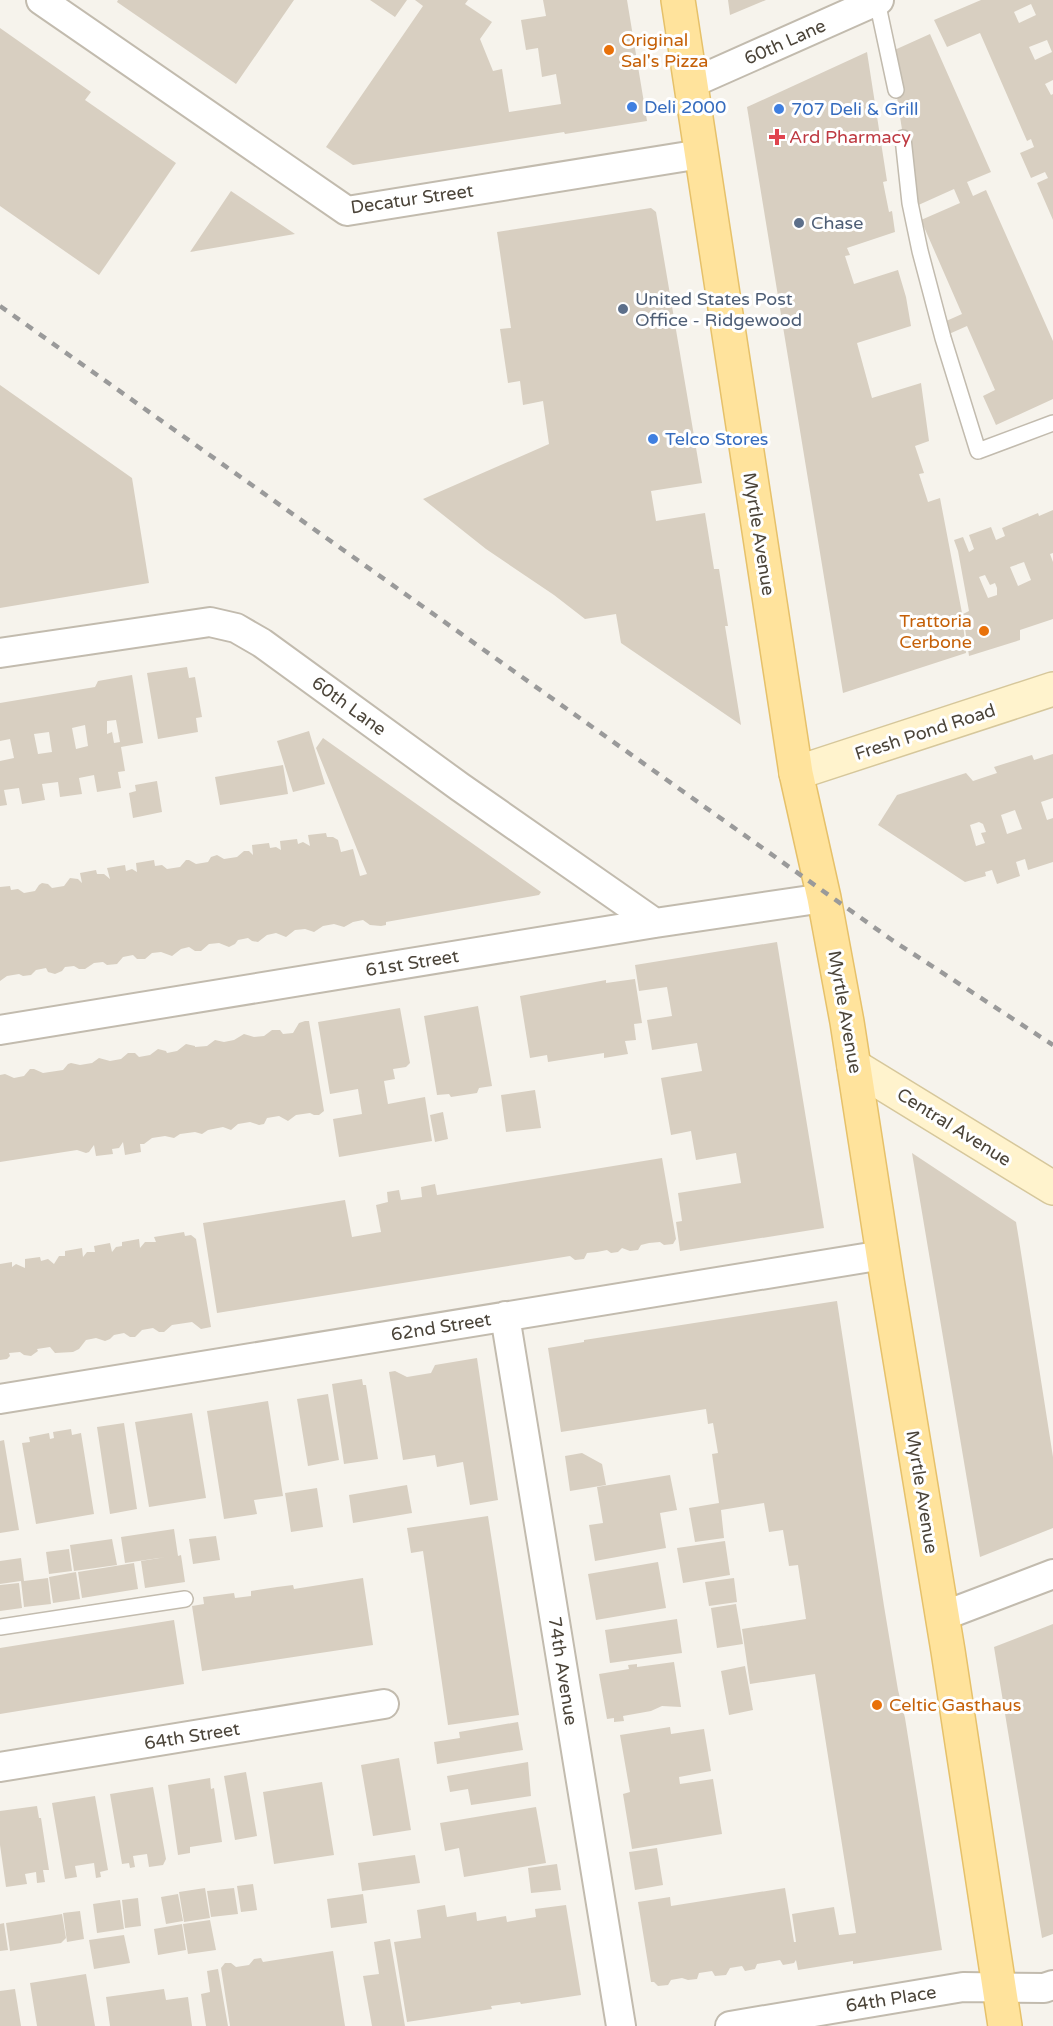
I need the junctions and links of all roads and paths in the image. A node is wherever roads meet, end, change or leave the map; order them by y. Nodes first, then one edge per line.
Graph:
1 (41, 0) edge
2 (678, 0) edge
3 (878, 1) edge
4 (690, 84) junction
5 (896, 90) dead end
6 (903, 138) dead end
7 (701, 154) junction
8 (1053, 423) edge
9 (0, 653) edge
10 (1053, 689) edge
11 (796, 774) junction
12 (824, 898) junction
13 (655, 923) junction
14 (0, 1030) edge
15 (854, 1066) junction
16 (1053, 1188) edge
17 (883, 1255) junction
18 (505, 1317) junction
19 (0, 1399) edge
20 (1053, 1574) edge
21 (184, 1599) dead end
22 (943, 1617) junction
23 (0, 1627) edge
24 (384, 1704) dead end
25 (0, 1767) edge
26 (1053, 1985) edge
27 (999, 1988) junction
28 (621, 2026) edge
29 (730, 2026) edge
30 (1005, 2026) edge

1 - 7 street, Decatur Street
2 - 4 main road, Myrtle Avenue
3 - 4 street, 60th Lane
3 - 5 lane
4 - 7 main road, Myrtle Avenue
6 - 8 lane
7 - 11 main road, Myrtle Avenue
9 - 13 street, 60th Lane
10 - 11 main road, Fresh Pond Road
11 - 12 main road, Myrtle Avenue
12 - 13 street, 61st Street
12 - 15 main road, Myrtle Avenue
13 - 14 street, 61st Street
15 - 16 main road, Central Avenue
15 - 17 main road, Myrtle Avenue
17 - 18 street, 62nd Street
17 - 22 main road, Myrtle Avenue
18 - 19 street, 62nd Street
18 - 28 street, 74th Avenue
20 - 22 street
21 - 23 lane
22 - 27 main road, Myrtle Avenue
24 - 25 street, 64th Street
26 - 27 street, 64th Place
27 - 29 street, 64th Place
27 - 30 main road, Myrtle Avenue

